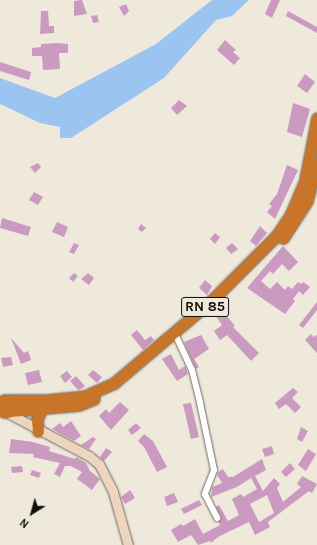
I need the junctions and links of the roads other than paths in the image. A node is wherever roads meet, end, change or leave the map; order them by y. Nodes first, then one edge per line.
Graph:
1 (317, 118) edge
2 (317, 163) edge
3 (177, 338) junction
4 (4, 406) edge
5 (42, 408) junction
6 (38, 431) junction
7 (217, 518) dead end
8 (128, 545) edge

1 - 4 highway, RN 85
2 - 3 highway, RN 85
3 - 5 highway, RN 85
3 - 7 street
4 - 5 highway, RN 85
4 - 6 street
5 - 6 highway
6 - 8 street

